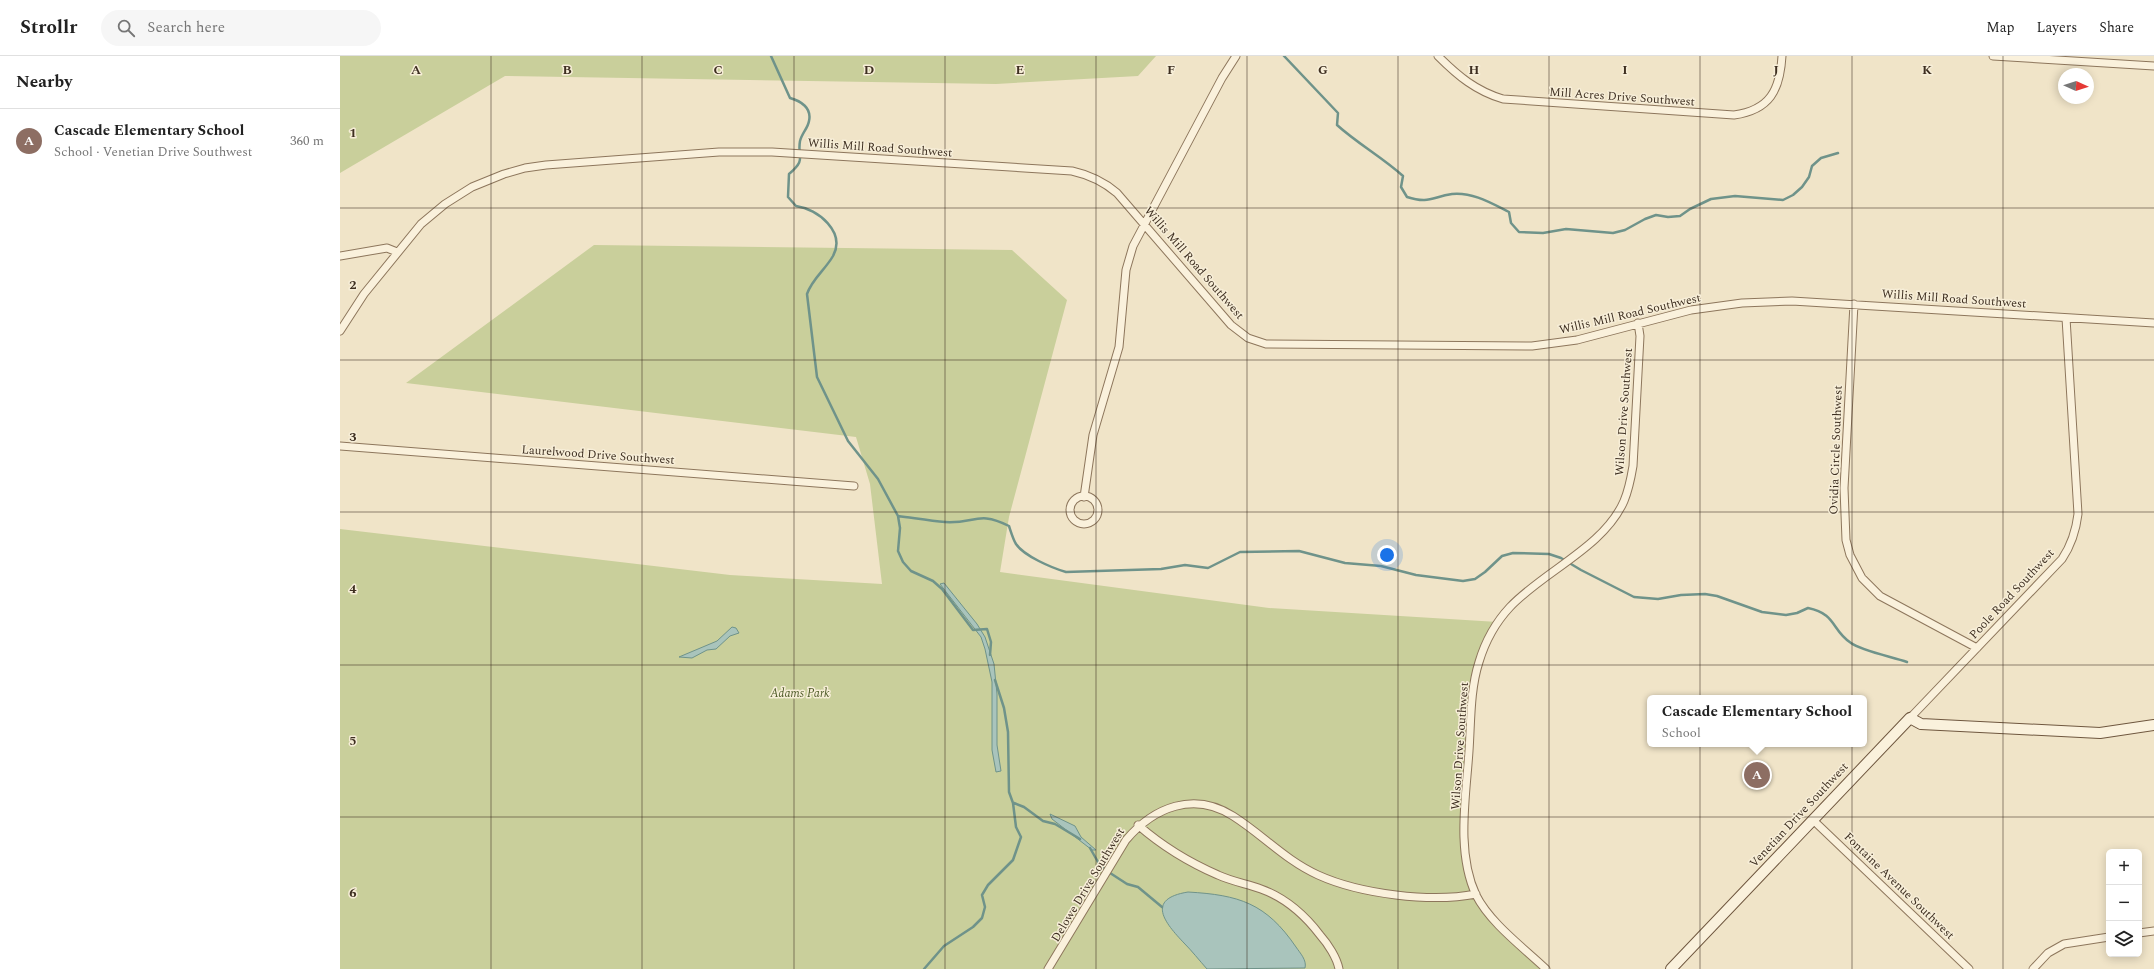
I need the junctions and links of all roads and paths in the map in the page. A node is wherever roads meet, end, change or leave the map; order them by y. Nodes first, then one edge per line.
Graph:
1 (1236, 56) edge
2 (1438, 56) edge
3 (1782, 56) edge
4 (1993, 56) edge
5 (2154, 66) edge
6 (1144, 222) junction
7 (397, 252) junction
8 (340, 256) edge
9 (1854, 304) junction
10 (2066, 318) junction
11 (2154, 323) edge
12 (1638, 324) junction
13 (340, 331) edge
14 (340, 446) edge
15 (854, 486) dead end
16 (1084, 496) dead end
17 (1977, 648) junction
18 (1910, 718) junction
19 (2154, 725) edge
20 (1813, 820) junction
21 (1138, 825) junction
22 (1476, 894) junction
23 (2154, 931) edge
24 (2142, 933) edge
25 (2106, 937) edge
26 (1048, 969) edge
27 (1339, 969) edge
28 (1546, 969) edge
29 (1671, 969) edge
30 (1969, 969) edge
31 (2033, 969) edge

1 - 6 street
2 - 3 street, Mill Acres Drive Southwest
4 - 5 street
6 - 7 street, Willis Mill Road Southwest
6 - 12 street, Willis Mill Road Southwest
6 - 16 street
7 - 8 street
7 - 13 street, Willis Mill Road Southwest
9 - 10 street, Willis Mill Road Southwest
9 - 12 street, Willis Mill Road Southwest
9 - 17 street, Ovidia Circle Southwest
10 - 11 street, Willis Mill Road Southwest
10 - 17 street, Poole Road Southwest
12 - 22 street, Wilson Drive Southwest
14 - 15 street, Laurelwood Drive Southwest
17 - 18 street, Poole Road Southwest
18 - 19 street
18 - 20 street, Venetian Drive Southwest
20 - 29 street, Venetian Drive Southwest
20 - 30 street, Fontaine Avenue Southwest
21 - 22 street, Delowe Drive Southwest
21 - 26 street, Delowe Drive Southwest
21 - 27 street
22 - 28 street
23 - 24 street
25 - 31 street

